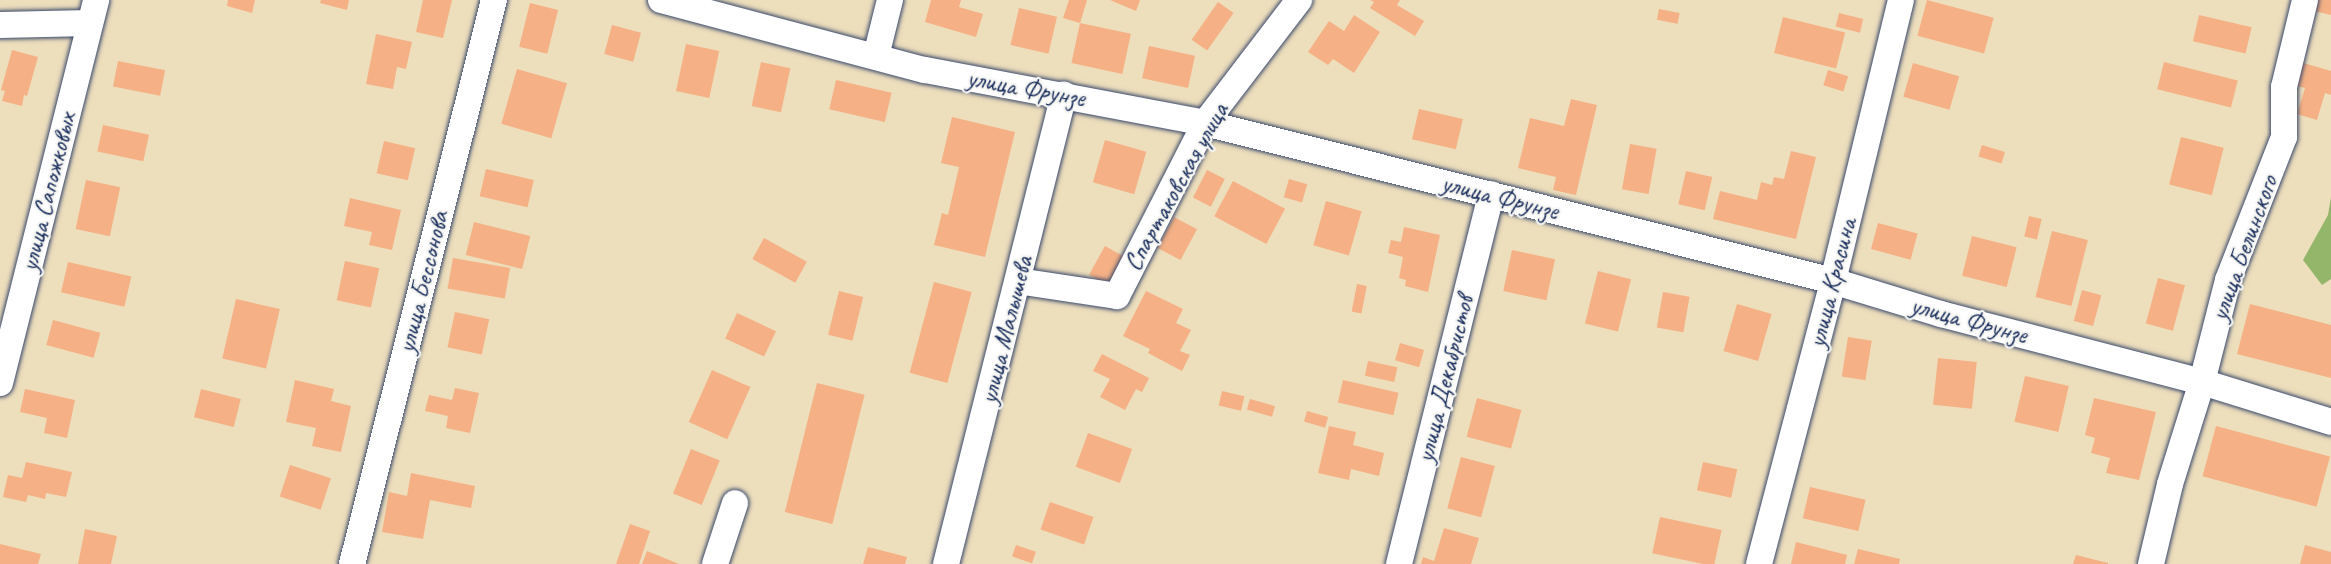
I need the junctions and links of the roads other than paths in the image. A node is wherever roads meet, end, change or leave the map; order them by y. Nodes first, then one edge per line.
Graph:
1 (494, 0) edge
2 (661, 0) edge
3 (890, 0) edge
4 (1299, 0) edge
5 (1901, 0) edge
6 (2305, 0) edge
7 (93, 11) edge
8 (0, 25) edge
9 (876, 57) junction
10 (1064, 95) junction
11 (1205, 123) junction
12 (1491, 194) junction
13 (1018, 281) junction
14 (1833, 281) junction
15 (2202, 382) junction
16 (0, 383) edge
17 (2331, 422) edge
18 (735, 503) dead end
19 (352, 564) edge
20 (715, 564) edge
21 (946, 564) edge
22 (1399, 564) edge
23 (1758, 564) edge
24 (2151, 564) edge

1 - 19 street, улица Бессонова
2 - 9 street, улица Фрунзе
3 - 9 street
4 - 11 street, Спартаковская улица
5 - 14 street, улица Красина
6 - 15 street, улица Белинского
7 - 8 street
7 - 16 street, улица Сапожковых
9 - 10 street, улица Фрунзе
10 - 11 street, улица Фрунзе
10 - 13 street, улица Малышева
11 - 12 street, улица Фрунзе
11 - 13 street, Спартаковская улица
12 - 14 street, улица Фрунзе
12 - 22 street, улица Декабристов
13 - 21 street, улица Малышева
14 - 15 street, улица Фрунзе
14 - 23 street, улица Красина
15 - 17 street, улица Фрунзе
15 - 24 street, улица Белинского
18 - 20 street

